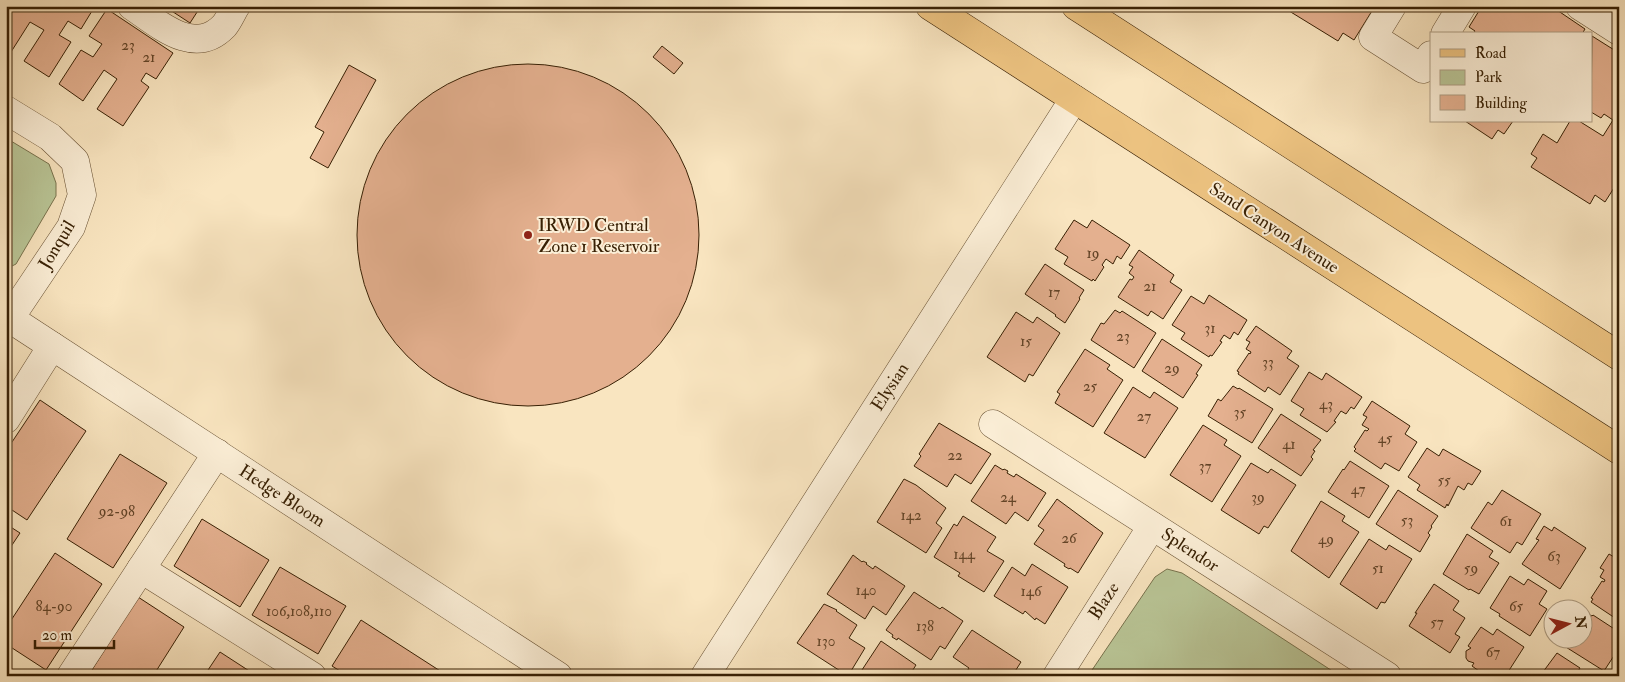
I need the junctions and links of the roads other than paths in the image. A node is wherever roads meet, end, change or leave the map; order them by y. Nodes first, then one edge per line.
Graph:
1 (132, 6) edge
2 (236, 6) edge
3 (930, 6) edge
4 (1076, 6) edge
5 (1392, 6) edge
6 (1462, 6) edge
7 (1580, 6) edge
8 (1619, 31) edge
9 (1446, 32) edge
10 (1430, 57) edge
11 (1074, 99) junction
12 (6, 110) edge
13 (8, 317) edge
14 (52, 346) junction
15 (1619, 356) edge
16 (6, 419) edge
17 (993, 424) dead end
18 (1619, 450) edge
19 (216, 453) junction
20 (1152, 526) junction
21 (141, 569) junction
22 (524, 667) edge
23 (71, 676) edge
24 (312, 676) edge
25 (558, 676) edge
26 (706, 676) edge
27 (1057, 676) edge
28 (1386, 676) edge

1 - 2 street
3 - 11 main road, Sand Canyon Avenue
4 - 15 main road
5 - 10 street
6 - 9 street
7 - 8 street
11 - 18 main road, Sand Canyon Avenue
11 - 26 street, Elysian
12 - 13 street, Jonquil
13 - 14 street, Hedge Bloom
14 - 16 street
14 - 19 street, Hedge Bloom
17 - 20 street, Splendor
19 - 21 street
19 - 22 street, Hedge Bloom
20 - 27 street, Blaze
20 - 28 street, Splendor
21 - 23 street
21 - 24 street
22 - 25 street, Hedge Bloom

